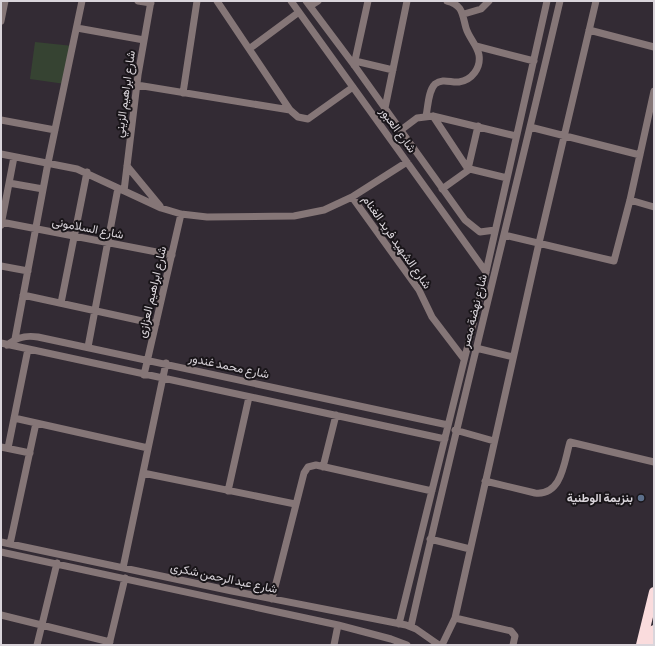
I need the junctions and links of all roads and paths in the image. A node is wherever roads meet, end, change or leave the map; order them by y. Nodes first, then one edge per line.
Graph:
1 (5, 1) edge
2 (82, 1) edge
3 (138, 1) edge
4 (197, 1) edge
5 (217, 1) edge
6 (291, 1) edge
7 (318, 1) edge
8 (368, 1) edge
9 (407, 1) edge
10 (447, 1) edge
11 (489, 1) edge
12 (560, 1) edge
13 (596, 1) edge
14 (151, 2) edge
15 (547, 2) edge
16 (308, 4) edge
17 (299, 12) junction
18 (464, 14) junction
19 (1, 19) edge
20 (77, 28) junction
21 (589, 30) junction
22 (144, 40) junction
23 (476, 46) junction
24 (654, 47) edge
25 (249, 49) junction
26 (534, 61) junction
27 (355, 63) junction
28 (392, 70) junction
29 (137, 85) junction
30 (353, 87) junction
31 (654, 91) edge
32 (183, 93) junction
33 (385, 108) junction
34 (290, 110) junction
35 (429, 116) junction
36 (1, 120) edge
37 (478, 126) junction
38 (530, 127) junction
39 (55, 130) junction
40 (401, 130) junction
41 (516, 136) junction
42 (564, 136) junction
43 (1, 154) edge
44 (640, 155) junction
45 (14, 157) junction
46 (407, 162) junction
47 (48, 163) junction
48 (127, 166) junction
49 (468, 169) junction
50 (428, 170) junction
51 (87, 172) junction
52 (418, 177) junction
53 (507, 178) junction
54 (9, 183) junction
55 (43, 189) junction
56 (442, 189) junction
57 (121, 190) junction
58 (352, 197) junction
59 (630, 200) junction
60 (654, 207) edge
61 (161, 208) junction
62 (181, 214) junction
63 (1, 223) edge
64 (35, 229) junction
65 (495, 230) junction
66 (504, 235) junction
67 (74, 236) junction
68 (108, 243) junction
69 (539, 244) junction
70 (172, 255) junction
71 (1, 266) edge
72 (28, 271) junction
73 (486, 272) junction
74 (23, 295) junction
75 (61, 303) junction
76 (95, 310) junction
77 (156, 324) junction
78 (15, 339) junction
79 (4, 344) edge
80 (88, 347) junction
81 (476, 348) junction
82 (28, 349) junction
83 (513, 357) junction
84 (464, 359) junction
85 (148, 360) junction
86 (166, 363) junction
87 (144, 375) junction
88 (162, 379) junction
89 (249, 396) junction
90 (336, 415) junction
91 (14, 418) junction
92 (36, 423) junction
93 (448, 425) junction
94 (455, 430) junction
95 (445, 439) junction
96 (494, 441) junction
97 (4, 448) edge
98 (148, 448) junction
99 (30, 453) junction
100 (654, 462) edge
101 (324, 467) junction
102 (143, 473) junction
103 (485, 481) junction
104 (228, 491) junction
105 (432, 491) junction
106 (295, 504) junction
107 (430, 540) junction
108 (1, 542) edge
109 (10, 544) junction
110 (470, 549) junction
111 (1, 552) edge
112 (57, 564) junction
113 (123, 568) junction
114 (411, 576) junction
115 (126, 578) junction
116 (421, 579) junction
117 (232, 591) junction
118 (654, 592) edge
119 (251, 595) junction
120 (272, 599) junction
121 (231, 602) junction
122 (248, 606) junction
123 (1, 615) edge
124 (455, 618) junction
125 (399, 624) junction
126 (42, 625) junction
127 (338, 625) junction
128 (410, 626) junction
129 (654, 630) edge
130 (110, 643) edge
131 (37, 645) edge
132 (334, 645) edge
133 (407, 645) edge
134 (440, 645) edge
135 (513, 645) edge
136 (641, 645) edge
137 (650, 645) edge

1 - 19 street
2 - 20 street
3 - 14 street
4 - 32 street
5 - 25 street
6 - 17 street, شارع العبور
7 - 16 street
8 - 27 street
9 - 28 street
10 - 18 street
11 - 18 street
12 - 38 street, شارع نهضة مصر
13 - 21 street
14 - 22 street, شارع ابراهيم الزيني
15 - 26 street, شارع نهضة مصر
16 - 27 street, شارع العبور
17 - 25 street
17 - 30 street, شارع العبور
18 - 23 street
20 - 22 street
20 - 39 street
21 - 24 street
21 - 42 street
22 - 29 street, شارع ابراهيم الزيني
23 - 26 street
23 - 35 street
25 - 34 street
26 - 41 street, شارع نهضة مصر
27 - 28 street
27 - 33 street, شارع العبور
28 - 33 street
29 - 32 street
29 - 48 street, شارع ابراهيم الزيني
30 - 34 street
30 - 46 street, شارع العبور
31 - 44 street
32 - 34 street
33 - 40 street, شارع العبور
35 - 37 street
35 - 40 street
35 - 49 street
36 - 39 street
37 - 41 street
37 - 49 street
38 - 42 street
38 - 66 street, شارع نهضة مصر
39 - 47 street
40 - 50 street, شارع العبور
41 - 53 street, شارع نهضة مصر
42 - 44 street
42 - 69 street
43 - 45 street
44 - 59 street
45 - 47 street
45 - 54 street
46 - 52 street, شارع العبور
46 - 58 street
47 - 51 street
47 - 55 street
48 - 57 street, شارع ابراهيم الزيني
48 - 61 street
49 - 53 street
49 - 56 street
50 - 52 street
50 - 56 street, شارع العبور
51 - 57 street
51 - 67 street
52 - 73 street, شارع العبور
53 - 65 street, شارع نهضة مصر
54 - 55 street
54 - 63 street
55 - 64 street
56 - 65 street, شارع العبور
57 - 61 street
57 - 68 street, شارع ابراهيم الزيني
58 - 62 street
58 - 84 street, شارع الشهيد فريد الغنام
59 - 60 street
59 - 69 street
61 - 62 street
62 - 70 street, شارع ابراهيم العزازى
63 - 64 street, شارع السلامونى
64 - 67 street, شارع السلامونى
64 - 72 street
65 - 73 street, شارع نهضة مصر
66 - 69 street
66 - 81 street, شارع نهضة مصر
67 - 68 street, شارع السلامونى
67 - 75 street
68 - 70 street, شارع السلامونى
68 - 76 street, شارع ابراهيم الزيني
69 - 83 street
70 - 77 street, شارع ابراهيم العزازى
71 - 72 street
72 - 74 street
73 - 84 street, شارع نهضة مصر
74 - 75 street
74 - 78 street
75 - 76 street
76 - 77 street
76 - 80 street, شارع ابراهيم الزيني
77 - 85 street, شارع ابراهيم العزازى
78 - 79 street
78 - 80 street, شارع محمد غندور
79 - 82 street
80 - 85 street, شارع محمد غندور
81 - 83 street
81 - 94 street, شارع نهضة مصر
82 - 87 street
82 - 91 street
83 - 96 street
84 - 93 street, شارع نهضة مصر
85 - 86 street, شارع محمد غندور
85 - 87 street, شارع ابراهيم العزازى
86 - 88 street
86 - 93 street, شارع محمد غندور
87 - 88 street
88 - 89 street
88 - 98 street
89 - 90 street
89 - 104 street
90 - 95 street
90 - 101 street
91 - 92 street
91 - 97 street
92 - 98 street
92 - 99 street
93 - 95 street, شارع نهضة مصر
94 - 96 street
94 - 107 street, شارع نهضة مصر
95 - 105 street, شارع نهضة مصر
96 - 103 street
97 - 99 street
98 - 102 street
99 - 109 street
100 - 103 street
101 - 105 street
101 - 106 street
102 - 104 street
102 - 113 street
103 - 110 street
104 - 106 street
105 - 114 street, شارع نهضة مصر
106 - 120 street
107 - 110 street
107 - 116 street, شارع نهضة مصر
108 - 109 street, شارع عبد الرحمن شكرى
109 - 113 street, شارع عبد الرحمن شكرى
110 - 124 street
111 - 112 street, شارع عبد الرحمن شكرى
112 - 115 street, شارع عبد الرحمن شكرى
112 - 126 street
113 - 117 street, شارع عبد الرحمن شكرى
114 - 116 street
114 - 125 street, شارع نهضة مصر
115 - 121 street, شارع عبد الرحمن شكرى
115 - 130 street
116 - 128 street, شارع نهضة مصر
117 - 119 street, شارع عبد الرحمن شكرى
117 - 121 street
118 - 136 highway
119 - 120 street, شارع عبد الرحمن شكرى
119 - 122 street
120 - 125 street, شارع عبد الرحمن شكرى
121 - 122 street, شارع عبد الرحمن شكرى
122 - 127 street, شارع عبد الرحمن شكرى
123 - 126 street
124 - 134 street
124 - 135 street
125 - 128 street, شارع عبد الرحمن شكرى
126 - 130 street
126 - 131 street
127 - 132 street
127 - 133 street, شارع عبد الرحمن شكرى
128 - 134 street, شارع عبد الرحمن شكرى
129 - 137 highway

